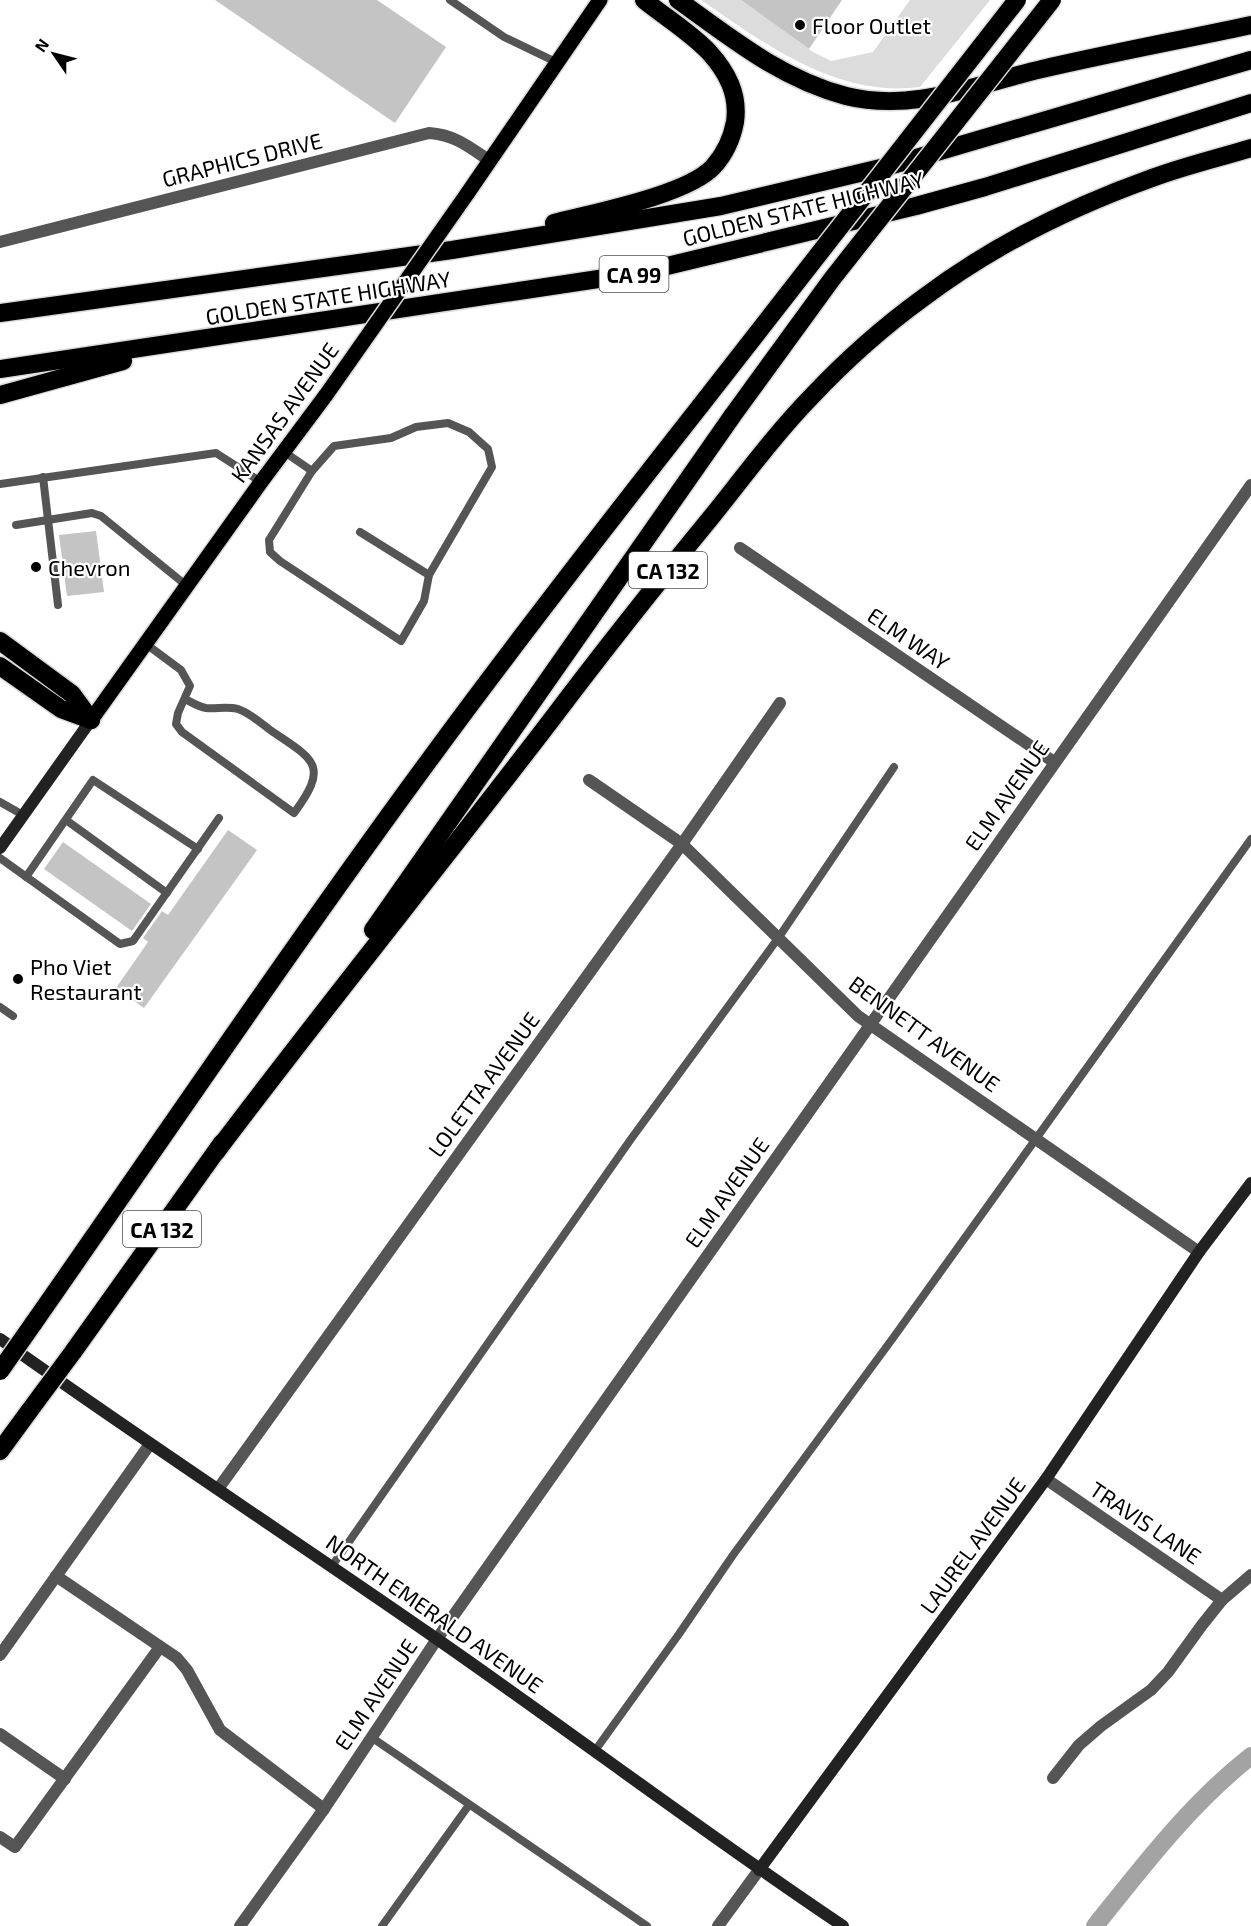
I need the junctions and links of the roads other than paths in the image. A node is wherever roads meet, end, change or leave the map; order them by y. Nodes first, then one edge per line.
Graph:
1 (450, 0) edge
2 (600, 0) edge
3 (644, 0) edge
4 (678, 0) edge
5 (1017, 0) edge
6 (1052, 0) edge
7 (1251, 25) edge
8 (1251, 60) edge
9 (558, 63) junction
10 (1251, 104) edge
11 (1251, 148) edge
12 (490, 161) junction
13 (0, 243) edge
14 (452, 250) junction
15 (0, 313) edge
16 (198, 341) junction
17 (0, 369) edge
18 (0, 395) edge
19 (284, 452) junction
20 (312, 471) junction
21 (44, 477) junction
22 (261, 482) junction
23 (0, 484) edge
24 (1251, 485) edge
25 (48, 520) junction
26 (16, 525) dead end
27 (360, 532) dead end
28 (740, 548) dead end
29 (429, 575) junction
30 (187, 586) junction
31 (58, 605) dead end
32 (0, 641) edge
33 (146, 644) junction
34 (0, 666) edge
35 (185, 699) junction
36 (780, 704) dead end
37 (91, 720) junction
38 (1054, 762) junction
39 (894, 767) dead end
40 (589, 780) dead end
41 (0, 802) edge
42 (23, 815) junction
43 (219, 818) dead end
44 (66, 820) junction
45 (1251, 838) edge
46 (682, 844) junction
47 (0, 848) edge
48 (198, 849) junction
49 (0, 858) edge
50 (27, 877) junction
51 (167, 893) junction
52 (779, 937) junction
53 (0, 1007) edge
54 (13, 1016) dead end
55 (870, 1024) junction
56 (1036, 1139) junction
57 (216, 1152) junction
58 (1251, 1183) edge
59 (1199, 1252) junction
60 (0, 1339) edge
61 (0, 1371) edge
62 (150, 1444) junction
63 (0, 1451) edge
64 (1046, 1479) junction
65 (218, 1489) junction
66 (332, 1566) junction
67 (1251, 1575) edge
68 (56, 1576) junction
69 (1222, 1600) junction
70 (437, 1639) junction
71 (159, 1647) junction
72 (0, 1655) edge
73 (0, 1734) edge
74 (371, 1737) junction
75 (594, 1752) junction
76 (1053, 1778) dead end
77 (65, 1779) junction
78 (469, 1805) junction
79 (324, 1809) junction
80 (0, 1837) edge
81 (759, 1870) junction
82 (240, 1926) edge
83 (382, 1926) edge
84 (647, 1926) edge
85 (718, 1926) edge
86 (843, 1926) edge

1 - 9 lane
2 - 9 main road, KANSAS AVENUE
3 - 14 highway
4 - 7 highway
5 - 61 highway, CA 132, bridge
6 - 57 highway, bridge
8 - 14 highway, GOLDEN STATE HIGHWAY / CA 99
9 - 12 main road, KANSAS AVENUE
10 - 16 highway, GOLDEN STATE HIGHWAY / CA 99
11 - 57 highway, CA 132
12 - 13 street, GRAPHICS DRIVE
12 - 19 main road, KANSAS AVENUE, bridge
14 - 15 highway, GOLDEN STATE HIGHWAY / CA 99
16 - 17 highway, GOLDEN STATE HIGHWAY / CA 99
16 - 18 highway
19 - 20 lane
19 - 22 main road, KANSAS AVENUE
20 - 29 lane
20 - 29 lane
21 - 22 lane
21 - 23 lane
21 - 25 lane
22 - 30 main road, KANSAS AVENUE
24 - 38 street, ELM AVENUE
25 - 26 lane
25 - 30 lane
25 - 31 lane
27 - 29 lane
28 - 38 street, ELM WAY
30 - 33 main road, KANSAS AVENUE
32 - 37 highway
33 - 35 lane
33 - 37 main road, KANSAS AVENUE
34 - 37 highway
35 - 35 lane
36 - 46 street, LOLETTA AVENUE
37 - 42 street, KANSAS AVENUE
38 - 55 street, ELM AVENUE
39 - 52 lane
40 - 46 street, BENNETT AVENUE
41 - 42 lane
42 - 47 street, KANSAS AVENUE
43 - 48 lane
44 - 48 lane
44 - 50 lane
44 - 51 lane
45 - 56 lane
46 - 52 street, BENNETT AVENUE
46 - 65 street, LOLETTA AVENUE
48 - 51 lane
49 - 50 lane
50 - 51 lane
52 - 55 street, BENNETT AVENUE
52 - 66 lane
53 - 54 lane
55 - 56 street, BENNETT AVENUE
55 - 70 street, ELM AVENUE
56 - 59 street, BENNETT AVENUE
56 - 75 lane
57 - 63 highway, CA 132, bridge
58 - 59 street, LAUREL AVENUE
59 - 64 street, LAUREL AVENUE
60 - 62 street, NORTH EMERALD AVENUE
62 - 65 street, NORTH EMERALD AVENUE
62 - 68 street
64 - 69 street, TRAVIS LANE
64 - 81 street, LAUREL AVENUE
65 - 66 street, NORTH EMERALD AVENUE
66 - 70 street, NORTH EMERALD AVENUE
67 - 69 street
68 - 71 street
68 - 72 street
69 - 76 street
70 - 74 street, ELM AVENUE
70 - 75 street, NORTH EMERALD AVENUE
71 - 77 street
71 - 79 street
73 - 77 street
74 - 78 lane
74 - 79 street, ELM AVENUE
75 - 81 street, NORTH EMERALD AVENUE
77 - 80 street
78 - 83 lane
78 - 84 lane
79 - 82 street, ELM AVENUE
81 - 85 street, LAUREL AVENUE
81 - 86 street, NORTH EMERALD AVENUE

